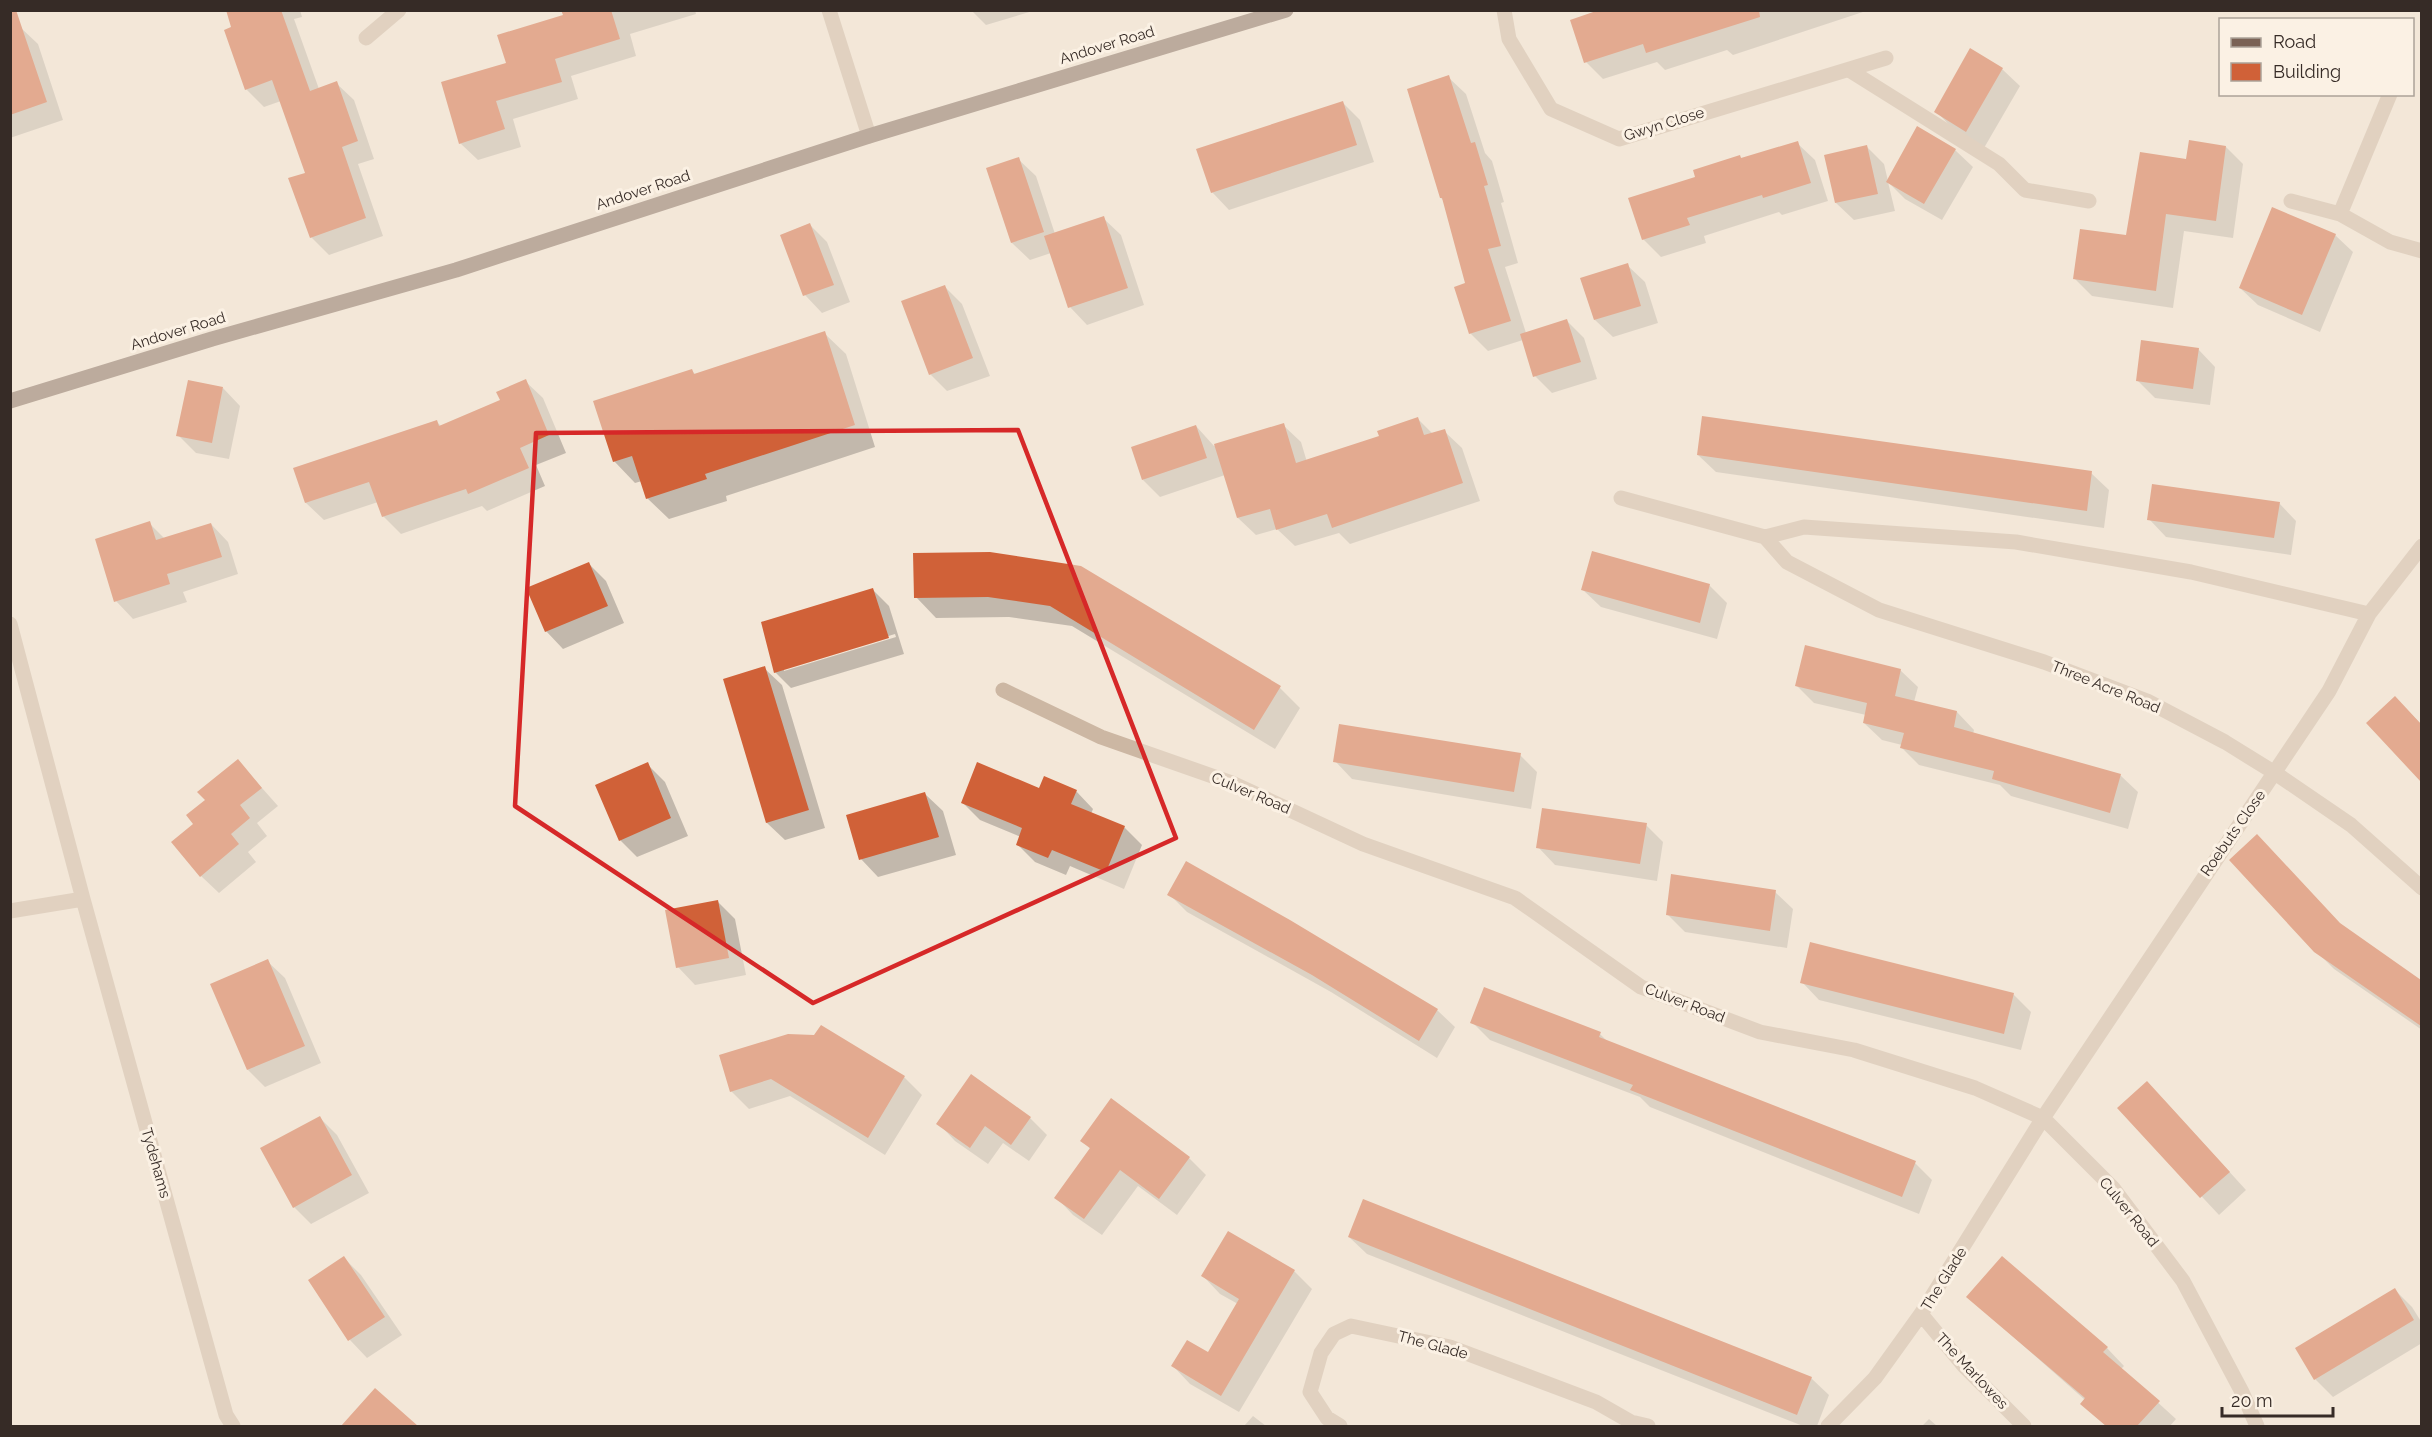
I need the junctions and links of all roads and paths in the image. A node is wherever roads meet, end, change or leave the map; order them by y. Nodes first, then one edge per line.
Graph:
1 (399, 10) edge
2 (829, 10) edge
3 (1286, 10) edge
4 (1504, 10) edge
5 (366, 38) dead end
6 (1886, 58) dead end
7 (1849, 70) junction
8 (2389, 96) edge
9 (869, 136) junction
10 (2089, 201) dead end
11 (2291, 201) dead end
12 (2340, 214) junction
13 (2421, 251) edge
14 (10, 401) edge
15 (1621, 498) dead end
16 (1765, 537) junction
17 (2421, 546) edge
18 (2369, 614) junction
19 (10, 624) edge
20 (1003, 690) dead end
21 (2275, 773) junction
22 (2421, 888) edge
23 (83, 899) junction
24 (10, 911) edge
25 (2043, 1118) junction
26 (1921, 1314) junction
27 (1628, 1424) edge
28 (233, 1426) edge
29 (1340, 1426) edge
30 (1648, 1426) edge
31 (1828, 1426) edge
32 (2024, 1426) edge
33 (2257, 1426) edge

1 - 5 street
2 - 9 street
3 - 9 main road, Andover Road
4 - 7 street, Gwyn Close
6 - 7 street, Gwyn Close
7 - 10 street
8 - 12 street
9 - 14 main road, Andover Road
11 - 12 street
12 - 13 street
15 - 16 street
16 - 18 street
16 - 21 street, Three Acre Road
17 - 18 street, Roebuts Close
18 - 21 street, Roebuts Close
19 - 23 street, Tydehams
20 - 25 street, Culver Road
21 - 22 street, Three Acre Road
21 - 25 street, Roebuts Close
23 - 24 street
23 - 28 street, Tydehams
25 - 26 street, The Glade
25 - 33 street, Culver Road
26 - 31 street, The Glade
26 - 32 street, The Marlowes
27 - 29 street, The Glade
27 - 30 street, The Glade

